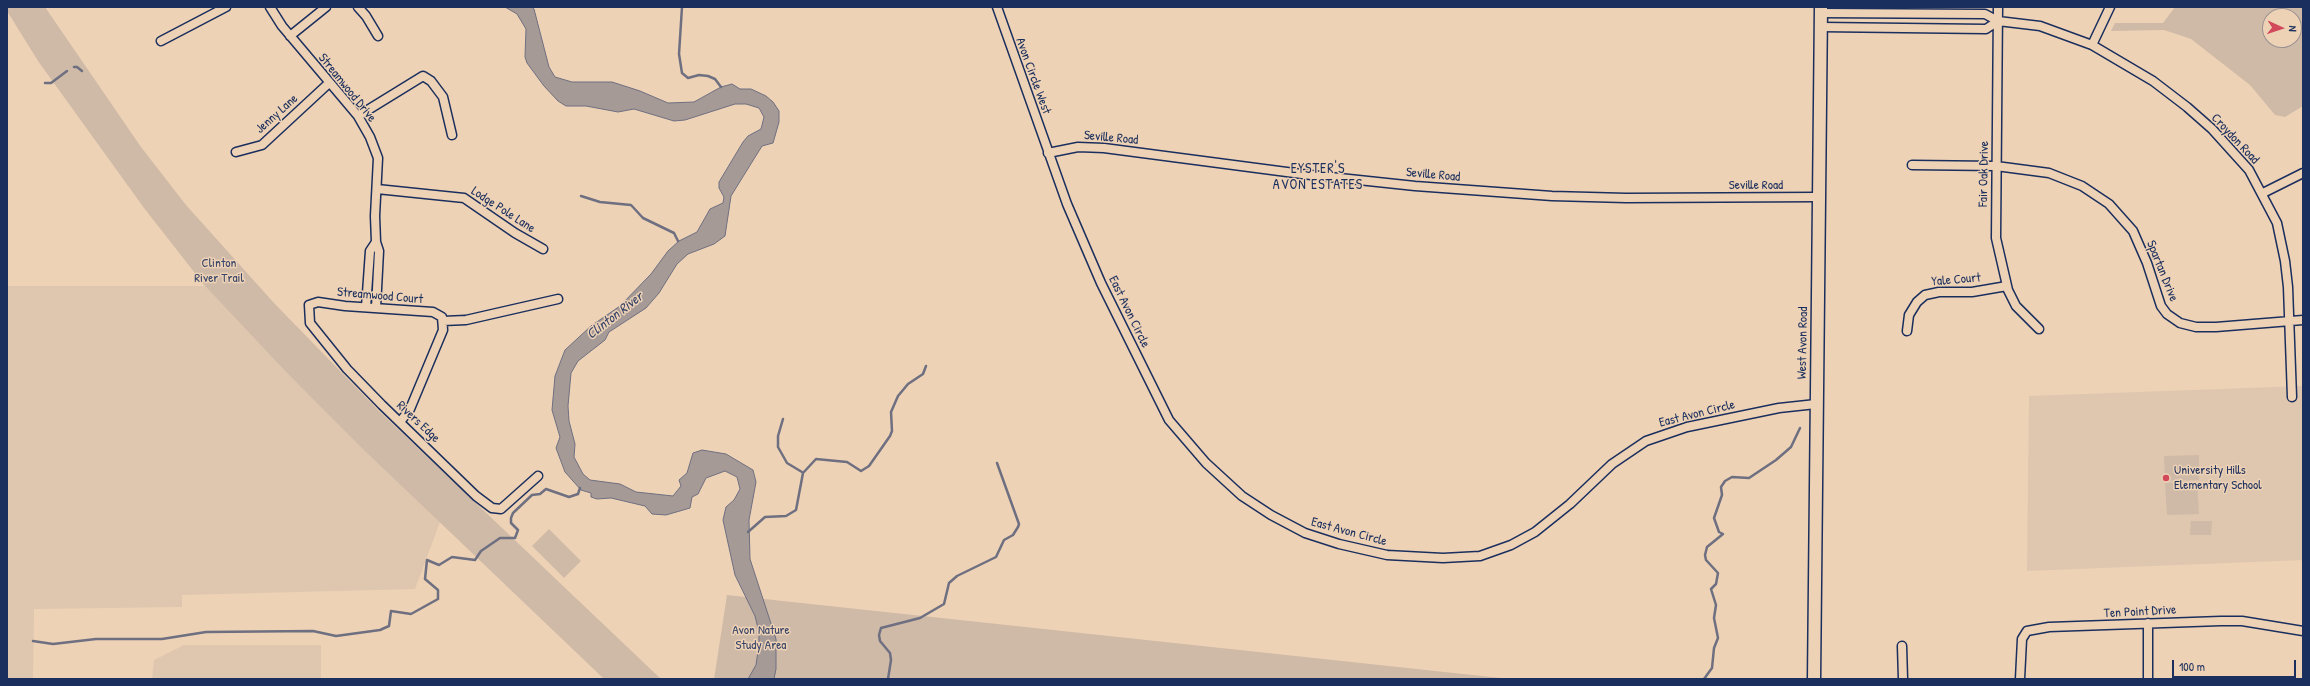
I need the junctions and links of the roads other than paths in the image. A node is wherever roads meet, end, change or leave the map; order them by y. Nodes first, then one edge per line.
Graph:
1 (226, 7) edge
2 (270, 7) edge
3 (326, 7) edge
4 (358, 7) edge
5 (997, 7) edge
6 (1998, 7) edge
7 (2110, 7) edge
8 (1821, 10) edge
9 (1998, 21) junction
10 (1821, 27) junction
11 (290, 36) junction
12 (378, 36) dead end
13 (161, 41) dead end
14 (2092, 45) junction
15 (329, 83) junction
16 (358, 116) junction
17 (452, 135) dead end
18 (236, 152) dead end
19 (1048, 153) junction
20 (1912, 165) dead end
21 (1996, 166) junction
22 (2303, 173) edge
23 (377, 189) junction
24 (2263, 193) junction
25 (1818, 197) junction
26 (376, 242) junction
27 (544, 249) dead end
28 (2006, 286) junction
29 (558, 300) dead end
30 (314, 303) joint
31 (366, 307) junction
32 (376, 308) junction
33 (2303, 320) edge
34 (443, 321) junction
35 (2289, 321) junction
36 (2039, 329) dead end
37 (1908, 331) dead end
38 (2292, 397) dead end
39 (1816, 404) junction
40 (400, 422) junction
41 (538, 476) dead end
42 (2148, 623) junction
43 (2303, 631) edge
44 (1902, 646) dead end
45 (1814, 679) edge
46 (1903, 679) edge
47 (2020, 679) edge
48 (2148, 679) edge

1 - 13 street
2 - 11 street, Streamwood Drive
3 - 11 street
4 - 12 street
5 - 19 street, Avon Circle West
6 - 9 street, Fair Oak Drive
7 - 14 street
8 - 9 street, Croydon Road
8 - 10 street, West Avon Road
9 - 10 street
9 - 14 street, Croydon Road
9 - 21 street, Fair Oak Drive
10 - 25 street, West Avon Road
11 - 15 street, Streamwood Drive
14 - 24 street, Croydon Road
15 - 16 street, Streamwood Drive
15 - 18 street, Jenny Lane
16 - 17 street
16 - 23 street, Streamwood Drive
19 - 25 street, Seville Road
19 - 39 street, East Avon Circle
20 - 21 street, Spartan Drive
21 - 28 street, Fair Oak Drive
21 - 35 street, Spartan Drive
22 - 24 street
23 - 26 street, Streamwood Drive
23 - 27 street, Lodge Pole Lane
24 - 35 street, Croydon Road
25 - 39 street, West Avon Road
26 - 31 street, Streamwood Drive
26 - 32 street, Streamwood Drive
28 - 36 street, Fair Oak Drive
28 - 37 street, Yale Court
29 - 34 street
30 - 31 street, Streamwood Court
30 - 40 street, Rivers Edge
31 - 32 street, Streamwood Court
32 - 34 street, Streamwood Court
33 - 35 street, Spartan Drive
34 - 40 street
35 - 38 street, Croydon Road
39 - 45 street, West Avon Road
40 - 41 street, Rivers Edge
42 - 43 street, Ten Point Drive
42 - 47 street, Ten Point Drive
42 - 48 street
44 - 46 street

